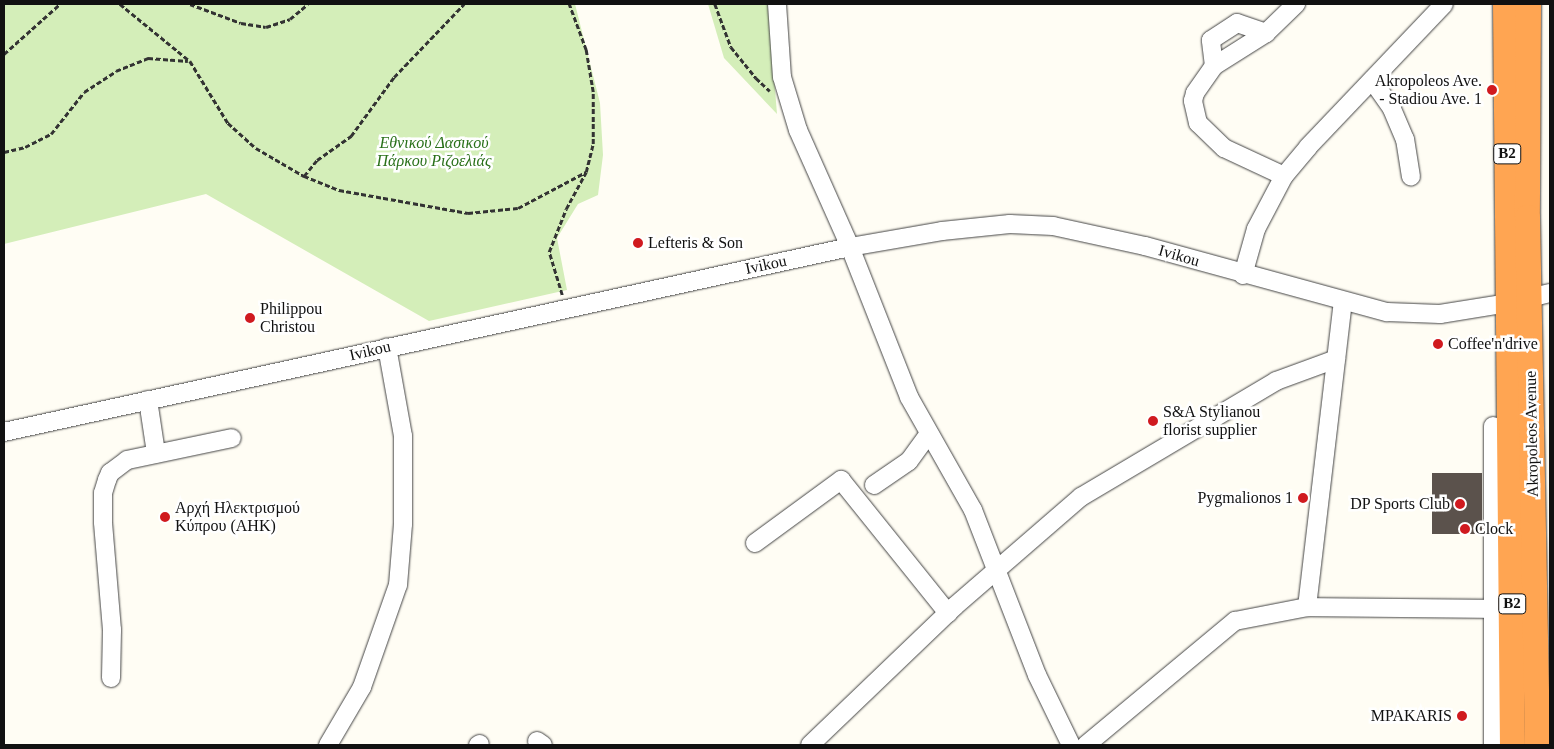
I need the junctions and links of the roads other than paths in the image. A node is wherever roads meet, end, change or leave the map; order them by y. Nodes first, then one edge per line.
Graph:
1 (777, 4) edge
2 (1296, 4) edge
3 (1444, 4) edge
4 (1505, 4) edge
5 (1528, 4) edge
6 (1266, 33) junction
7 (1214, 66) junction
8 (1372, 80) junction
9 (1284, 176) junction
10 (1411, 177) dead end
11 (850, 247) junction
12 (1243, 275) junction
13 (1530, 299) edge
14 (1343, 302) junction
15 (387, 347) junction
16 (1336, 359) junction
17 (148, 400) junction
18 (1494, 426) dead end
19 (4, 432) edge
20 (929, 433) junction
21 (232, 438) dead end
22 (156, 452) junction
23 (874, 485) dead end
24 (755, 543) dead end
25 (997, 570) junction
26 (1307, 607) junction
27 (1494, 609) junction
28 (948, 613) junction
29 (111, 678) dead end
30 (328, 745) edge
31 (810, 745) edge
32 (1070, 745) edge
33 (1086, 745) edge
34 (1493, 745) edge
35 (1512, 745) edge
36 (1537, 745) edge

1 - 11 street
2 - 6 street
3 - 8 street
4 - 13 highway, Akropoleos Avenue / B2
5 - 13 highway, Akropoleos Avenue / B2
6 - 7 street
6 - 7 street
7 - 9 street
8 - 9 street
8 - 10 street
9 - 12 street
11 - 12 street, Ivikou
11 - 15 street, Ivikou
11 - 20 street
12 - 14 street, Ivikou
13 - 14 street, Ivikou
13 - 35 highway, Akropoleos Avenue / B2
13 - 36 highway, Akropoleos Avenue / B2
14 - 16 street
15 - 17 street, Ivikou
15 - 30 street
16 - 25 street
16 - 26 street
17 - 19 street, Ivikou
17 - 22 street
18 - 27 street
20 - 23 street
20 - 25 street
21 - 22 street
22 - 29 street
24 - 28 street
25 - 28 street
25 - 32 street
26 - 27 street
26 - 33 street
27 - 34 street
28 - 31 street

